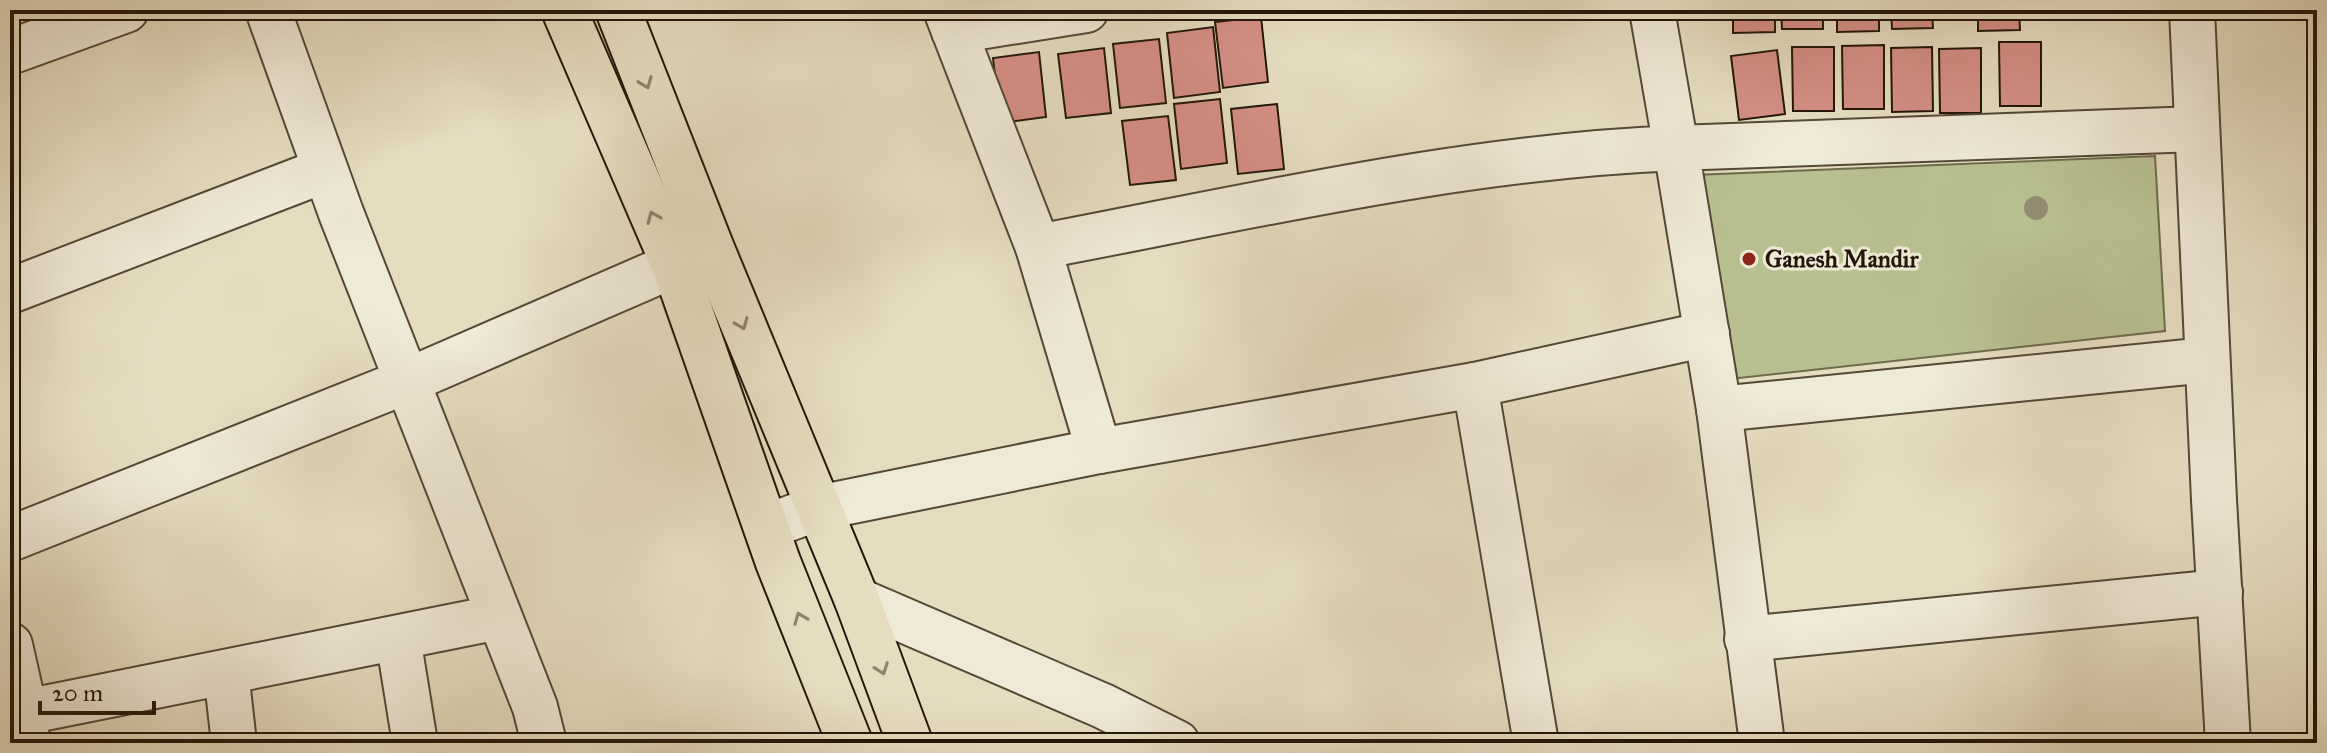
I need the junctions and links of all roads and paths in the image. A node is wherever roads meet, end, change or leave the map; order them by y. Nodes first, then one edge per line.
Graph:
1 (126, 10) edge
2 (268, 10) edge
3 (564, 10) edge
4 (618, 10) edge
5 (1086, 10) edge
6 (1652, 10) edge
7 (2192, 10) edge
8 (950, 21) edge
9 (10, 52) edge
10 (2197, 129) junction
11 (1676, 148) junction
12 (325, 170) junction
13 (1038, 247) junction
14 (674, 265) junction
15 (10, 291) edge
16 (1707, 334) junction
17 (2207, 360) junction
18 (407, 381) junction
19 (1475, 385) junction
20 (1719, 409) junction
21 (1099, 451) junction
22 (818, 508) junction
23 (766, 527) junction
24 (10, 539) edge
25 (2220, 592) junction
26 (857, 600) junction
27 (499, 617) junction
28 (398, 638) junction
29 (1747, 639) junction
30 (10, 645) edge
31 (226, 672) junction
32 (26, 728) edge
33 (234, 743) edge
34 (415, 743) edge
35 (544, 743) edge
36 (850, 743) edge
37 (910, 743) edge
38 (1177, 743) edge
39 (1536, 743) edge
40 (1762, 743) edge
41 (2228, 743) edge

1 - 9 street
2 - 12 street
14 -> 3 main road
4 -> 22 main road
5 - 8 street
6 - 11 street
7 - 10 street
8 - 13 street
10 - 11 street
10 - 17 street
11 - 13 street
11 - 16 street
12 - 15 street
12 - 18 street
13 - 21 street
14 - 18 street
14 - 23 main road
16 - 19 street
16 - 20 street
17 - 20 street
17 - 25 street
18 - 24 street
18 - 27 street
19 - 21 street
19 - 39 street
20 - 29 street
21 - 22 street
22 - 23 street
22 - 26 main road
36 -> 23 main road
25 - 29 street
25 - 41 street
26 -> 37 main road
26 - 38 street
27 - 28 street
27 - 35 street
28 - 31 street
28 - 34 street
29 - 40 street
30 - 32 street
31 - 32 street
31 - 33 street

